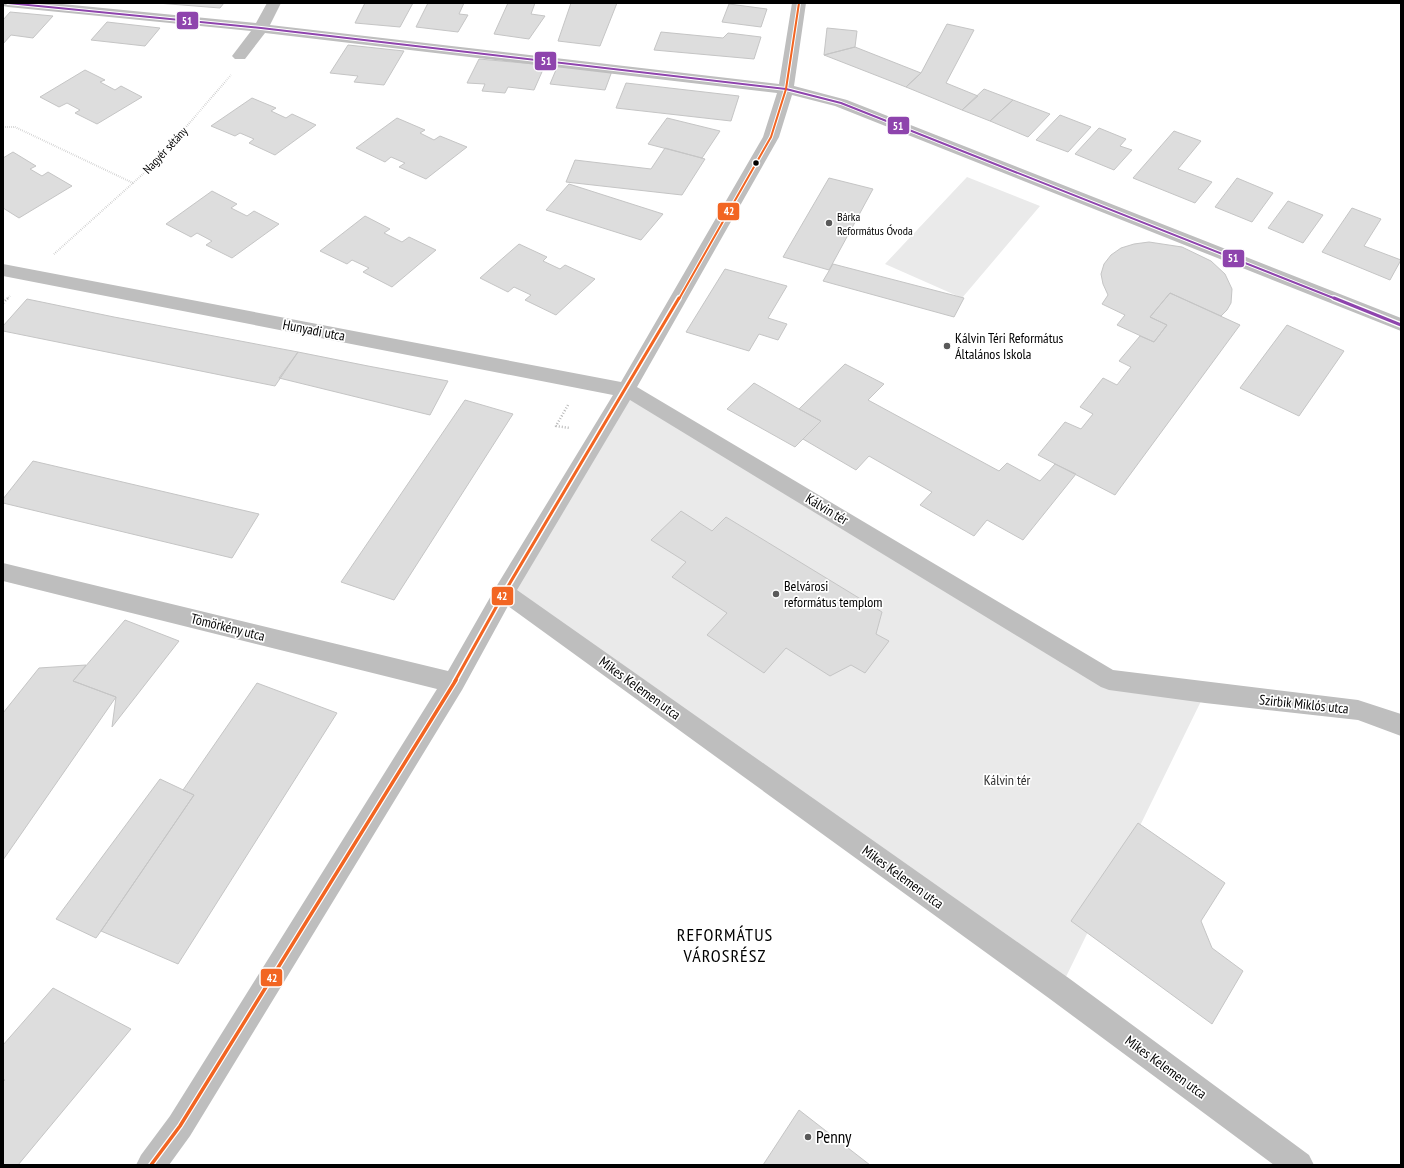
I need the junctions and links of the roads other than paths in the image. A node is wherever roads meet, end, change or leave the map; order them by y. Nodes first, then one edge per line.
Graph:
1 (8, 3) edge
2 (274, 3) edge
3 (799, 3) edge
4 (261, 28) junction
5 (240, 56) road end
6 (786, 89) junction
7 (3, 270) edge
8 (1401, 325) edge
9 (625, 390) junction
10 (3, 572) edge
11 (504, 593) junction
12 (454, 683) junction
13 (1205, 693) joint
14 (1401, 725) edge
15 (151, 1165) edge
16 (1299, 1165) edge

1 - 4 street
2 - 4 street
3 - 6 street
4 - 5 street
4 - 6 street
6 - 8 street
6 - 9 street
7 - 9 street, Hunyadi utca
9 - 11 street
9 - 13 street, Kálvin tér
10 - 12 street, Tömörkény utca
11 - 12 street
11 - 16 street, Mikes Kelemen utca
12 - 15 street
13 - 14 street, Szirbik Miklós utca

